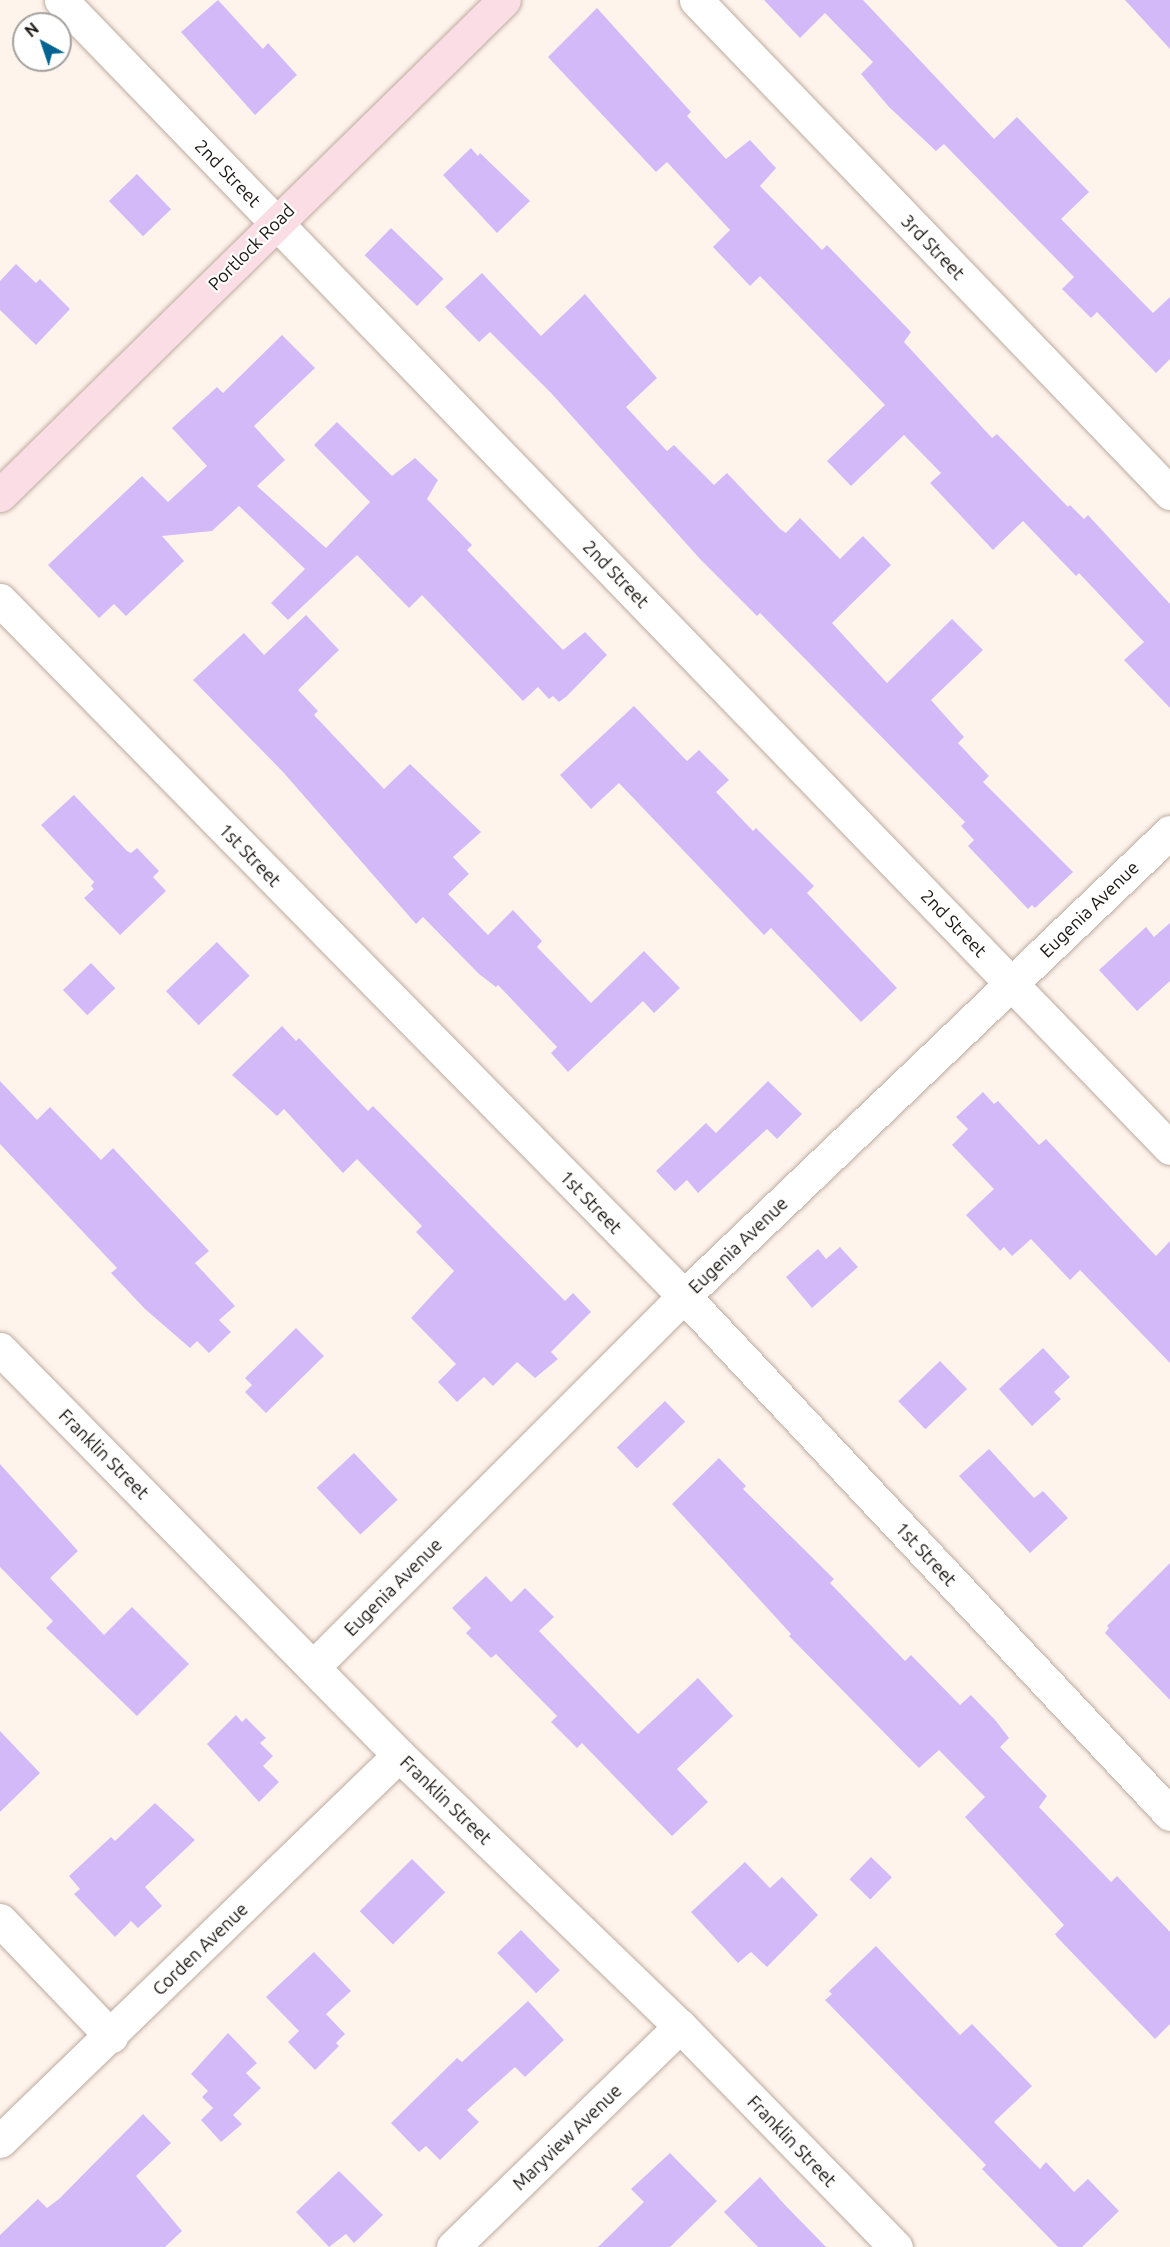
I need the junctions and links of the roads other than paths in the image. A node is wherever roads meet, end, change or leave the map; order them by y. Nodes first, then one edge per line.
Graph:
1 (61, 0) edge
2 (504, 0) edge
3 (696, 0) edge
4 (275, 223) junction
5 (1170, 493) edge
6 (0, 495) edge
7 (0, 600) edge
8 (1170, 832) edge
9 (1013, 983) junction
10 (1170, 1148) edge
11 (684, 1296) junction
12 (0, 1348) edge
13 (314, 1666) junction
14 (399, 1755) junction
15 (1170, 1814) edge
16 (0, 1920) edge
17 (680, 2026) junction
18 (111, 2036) junction
19 (0, 2141) edge
20 (453, 2247) edge
21 (896, 2247) edge

1 - 4 street, 2nd Street
2 - 4 main road, Portlock Road
3 - 5 street, 3rd Street
4 - 6 main road, Portlock Road
4 - 9 street, 2nd Street
7 - 11 street, 1st Street
8 - 9 street, Eugenia Avenue
9 - 10 street, 2nd Street
9 - 11 street, Eugenia Avenue
11 - 13 street, Eugenia Avenue
11 - 15 street, 1st Street
12 - 13 street, Franklin Street
13 - 14 street, Franklin Street
14 - 17 street, Franklin Street
14 - 18 street, Corden Avenue
16 - 18 street
17 - 20 street, Maryview Avenue
17 - 21 street, Franklin Street
18 - 19 street, Corden Avenue

